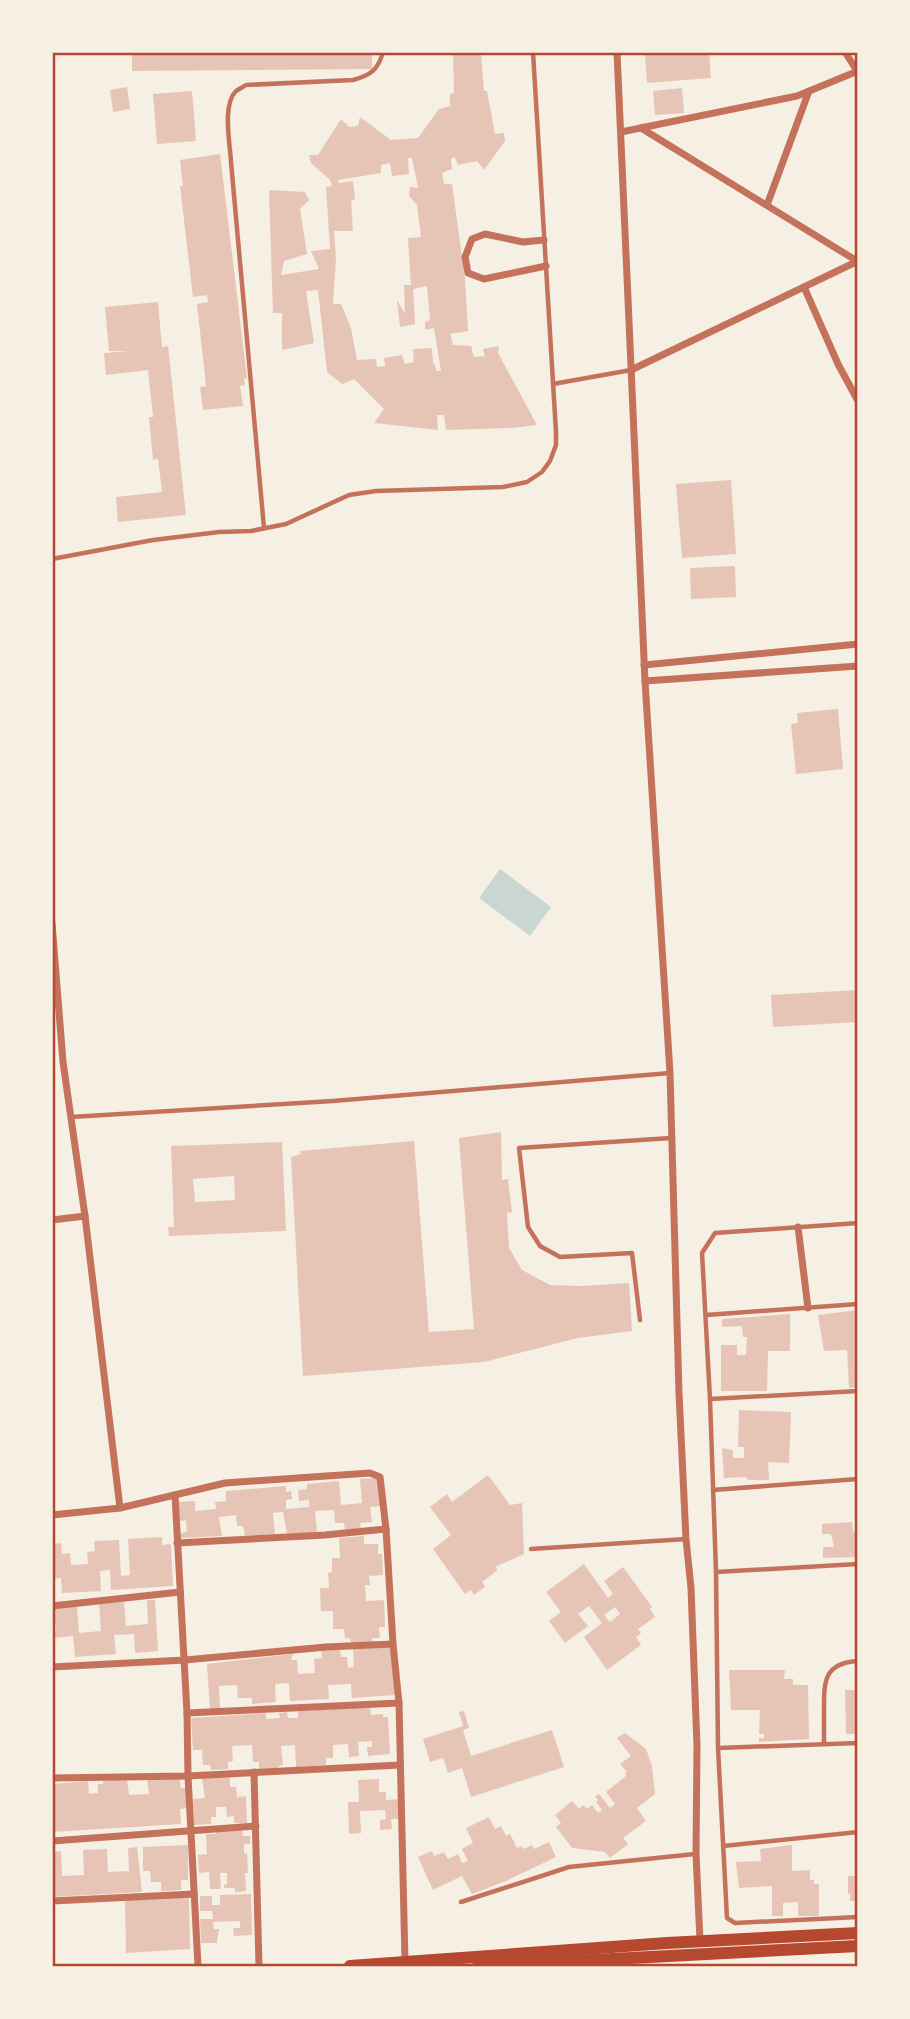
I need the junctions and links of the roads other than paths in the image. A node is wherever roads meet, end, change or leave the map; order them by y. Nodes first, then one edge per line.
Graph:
1 (383, 52) edge
2 (533, 52) edge
3 (617, 52) edge
4 (845, 52) edge
5 (857, 71) edge
6 (809, 92) junction
7 (641, 128) junction
8 (621, 132) junction
9 (767, 205) junction
10 (544, 240) junction
11 (546, 266) junction
12 (804, 287) junction
13 (631, 370) junction
14 (553, 384) junction
15 (858, 401) edge
16 (264, 528) junction
17 (52, 559) edge
18 (858, 644) edge
19 (644, 665) junction
20 (858, 666) edge
21 (645, 681) junction
22 (52, 923) edge
23 (53, 937) edge
24 (63, 1062) junction
25 (52, 1063) edge
26 (670, 1073) junction
27 (71, 1116) junction
28 (672, 1138) junction
29 (85, 1216) junction
30 (52, 1220) edge
31 (858, 1223) edge
32 (798, 1227) junction
33 (858, 1304) edge
34 (808, 1308) junction
35 (706, 1315) junction
36 (640, 1320) dead end
37 (858, 1391) edge
38 (710, 1399) junction
39 (858, 1479) edge
40 (713, 1490) junction
41 (175, 1495) junction
42 (120, 1508) junction
43 (52, 1515) edge
44 (386, 1529) junction
45 (686, 1539) junction
46 (177, 1543) junction
47 (531, 1549) dead end
48 (858, 1564) edge
49 (716, 1573) junction
50 (180, 1592) junction
51 (52, 1606) edge
52 (393, 1644) junction
53 (184, 1660) junction
54 (858, 1661) edge
55 (52, 1667) edge
56 (399, 1703) junction
57 (187, 1713) junction
58 (858, 1743) edge
59 (824, 1744) junction
60 (718, 1748) junction
61 (400, 1765) junction
62 (254, 1772) junction
63 (188, 1776) junction
64 (52, 1779) edge
65 (256, 1826) junction
66 (192, 1831) junction
67 (858, 1832) edge
68 (52, 1841) edge
69 (723, 1846) junction
70 (696, 1854) junction
71 (194, 1894) junction
72 (52, 1901) edge
73 (461, 1902) dead end
74 (858, 1917) edge
75 (858, 1933) edge
76 (700, 1941) junction
77 (858, 1946) edge
78 (405, 1962) junction
79 (198, 1966) edge
80 (259, 1966) edge
81 (349, 1966) edge
82 (478, 1966) edge

1 - 16 lane
2 - 10 lane
3 - 8 street
4 - 5 street
5 - 6 street
6 - 7 street
6 - 9 street
7 - 8 street
7 - 9 street
8 - 13 street
9 - 12 street
10 - 11 lane
10 - 11 street
11 - 14 lane
12 - 13 street
12 - 15 street
13 - 14 lane
13 - 19 street
14 - 16 lane
16 - 17 lane
18 - 19 street
19 - 21 street
20 - 21 street
21 - 26 street
22 - 23 street
23 - 24 street
24 - 25 street
24 - 27 street
26 - 27 lane
26 - 28 street
27 - 29 street
28 - 36 lane
28 - 45 street
29 - 30 street
29 - 42 street
31 - 32 lane
32 - 34 street
32 - 35 lane
33 - 34 lane
34 - 35 lane
35 - 38 lane
37 - 38 lane
38 - 40 lane
39 - 40 lane
40 - 49 lane
41 - 42 street
41 - 44 street
41 - 46 street
42 - 43 street
44 - 46 street
44 - 52 street
45 - 47 lane
45 - 70 street
46 - 50 street
48 - 49 lane
49 - 60 lane
50 - 51 street
50 - 53 street
52 - 53 street
52 - 56 street
53 - 55 street
53 - 57 street
54 - 59 lane
56 - 57 street
56 - 61 street
57 - 63 street
58 - 59 lane
59 - 60 lane
60 - 69 lane
61 - 62 street
61 - 78 street
62 - 63 street
62 - 65 street
63 - 64 street
63 - 66 street
65 - 66 street
65 - 80 street
66 - 68 street
66 - 71 street
67 - 69 lane
69 - 74 lane
70 - 73 lane
70 - 76 street
71 - 72 street
71 - 79 street
75 - 76 main road
76 - 78 main road
77 - 82 main road
78 - 81 main road

